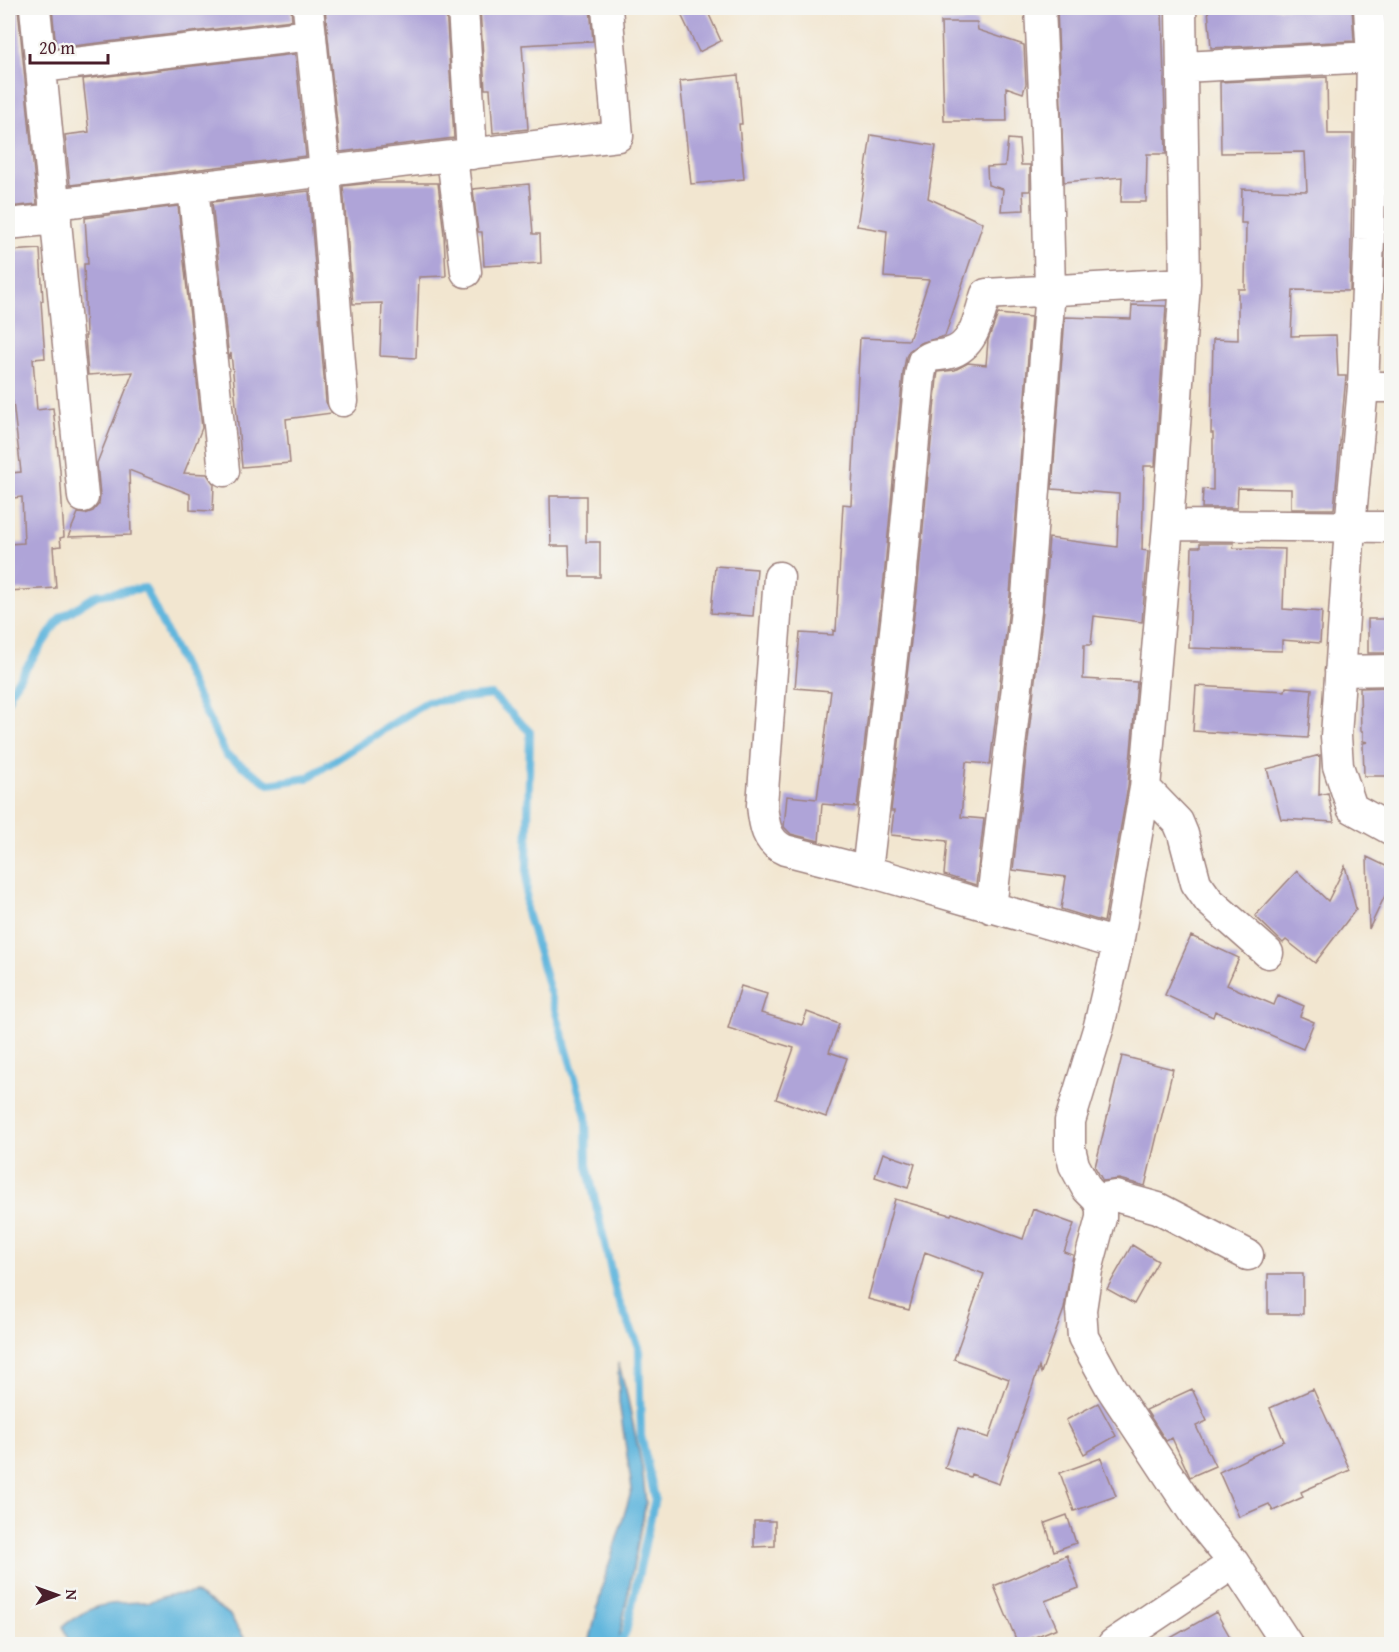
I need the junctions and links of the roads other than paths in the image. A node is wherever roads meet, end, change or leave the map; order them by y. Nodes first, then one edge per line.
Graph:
1 (35, 8) edge
2 (463, 8) edge
3 (607, 8) edge
4 (1040, 8) edge
5 (1181, 8) edge
6 (1370, 8) edge
7 (310, 21) edge
8 (1372, 57) junction
9 (41, 67) junction
10 (1183, 67) junction
11 (462, 155) junction
12 (325, 172) junction
13 (193, 188) junction
14 (55, 211) junction
15 (8, 224) edge
16 (1380, 239) edge
17 (466, 272) dead end
18 (1185, 283) junction
19 (1050, 290) junction
20 (1377, 387) edge
21 (344, 401) dead end
22 (224, 471) dead end
23 (83, 497) dead end
24 (1168, 525) junction
25 (1350, 527) junction
26 (1392, 527) edge
27 (778, 577) dead end
28 (1392, 670) edge
29 (1340, 671) junction
30 (1145, 788) junction
31 (1392, 830) edge
32 (867, 871) junction
33 (991, 908) junction
34 (1118, 944) junction
35 (1268, 953) dead end
36 (1097, 1199) junction
37 (1248, 1255) dead end
38 (1234, 1563) junction
39 (1113, 1644) edge
40 (1287, 1644) edge

1 - 9 street
2 - 11 street
3 - 11 street
4 - 19 street
5 - 10 street
6 - 8 street
7 - 9 street
7 - 12 street
8 - 10 street
8 - 16 street
9 - 14 street
10 - 18 street
11 - 12 street
11 - 17 street
12 - 13 street
12 - 21 street
13 - 14 street
13 - 22 street
14 - 15 street
14 - 23 street
16 - 20 street
18 - 19 street
18 - 24 street
19 - 32 street
19 - 33 street
20 - 25 street
24 - 25 street
24 - 30 street
25 - 26 street
25 - 29 street
27 - 32 street
28 - 29 street
29 - 31 street
30 - 34 street
30 - 35 street
32 - 33 street
33 - 34 street
34 - 36 street
36 - 37 street
36 - 38 street
38 - 39 street
38 - 40 street

